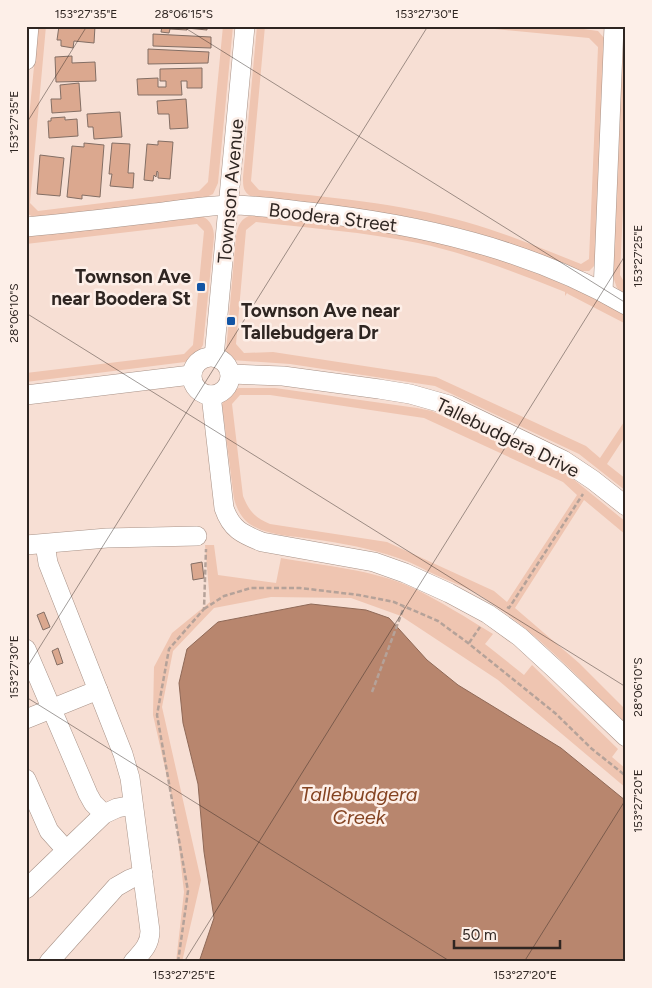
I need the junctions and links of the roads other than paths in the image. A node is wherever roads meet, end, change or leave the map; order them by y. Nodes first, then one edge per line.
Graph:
1 (29, 26) edge
2 (245, 26) edge
3 (614, 26) edge
4 (26, 60) edge
5 (229, 206) junction
6 (26, 228) edge
7 (603, 292) junction
8 (626, 306) edge
9 (214, 357) junction
10 (230, 374) junction
11 (191, 376) junction
12 (26, 395) edge
13 (211, 395) junction
14 (626, 506) edge
15 (202, 540) road end
16 (35, 544) edge
17 (26, 649) edge
18 (98, 690) junction
19 (51, 709) junction
20 (26, 719) edge
21 (626, 737) edge
22 (26, 779) edge
23 (133, 805) junction
24 (104, 814) junction
25 (66, 850) junction
26 (143, 874) junction
27 (26, 889) edge
28 (49, 962) edge
29 (133, 962) edge

1 - 4 street
2 - 5 street, Townson Avenue
3 - 7 street
5 - 6 street, Boodera Street
5 - 7 street, Boodera Street
5 - 9 street, Townson Avenue
7 - 8 street, Boodera Street
9 - 10 street
9 - 11 street
10 - 13 street
10 - 14 street, Tallebudgera Drive
11 - 12 street
11 - 13 street
13 - 21 street
15 - 16 street
16 - 18 street
17 - 19 street
18 - 19 street
18 - 23 street
19 - 20 street
19 - 24 street
22 - 25 street
23 - 24 street
23 - 26 street
24 - 25 street
25 - 27 street
26 - 28 street
26 - 29 street

